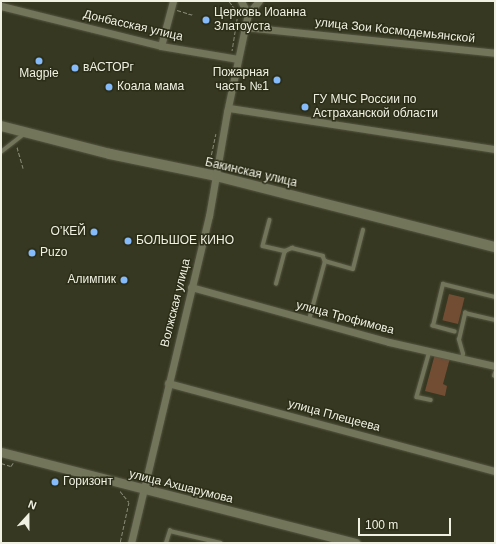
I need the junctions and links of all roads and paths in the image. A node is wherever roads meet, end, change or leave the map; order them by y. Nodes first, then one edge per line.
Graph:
1 (229, 1) edge
2 (241, 1) edge
3 (259, 1) edge
4 (172, 4) edge
5 (1, 6) edge
6 (248, 14) junction
7 (193, 15) dead end
8 (245, 27) junction
9 (161, 46) junction
10 (495, 53) edge
11 (235, 58) junction
12 (229, 108) junction
13 (1, 126) edge
14 (217, 130) dead end
15 (25, 132) junction
16 (15, 142) junction
17 (495, 149) edge
18 (1, 152) edge
19 (23, 168) dead end
20 (212, 173) junction
21 (270, 220) dead end
22 (363, 230) dead end
23 (495, 247) edge
24 (285, 251) junction
25 (325, 262) junction
26 (276, 284) dead end
27 (191, 287) junction
28 (495, 297) edge
29 (310, 320) junction
30 (495, 320) edge
31 (455, 332) dead end
32 (430, 351) junction
33 (462, 359) junction
34 (495, 366) edge
35 (168, 383) junction
36 (431, 400) dead end
37 (1, 452) edge
38 (14, 462) dead end
39 (1, 463) edge
40 (495, 471) edge
41 (116, 486) dead end
42 (143, 490) junction
43 (120, 543) edge
44 (131, 543) edge
45 (166, 543) edge
46 (221, 543) edge
47 (356, 543) edge

1 - 11 path
2 - 6 street
3 - 6 street, Волжская улица
4 - 7 path
4 - 9 street
5 - 9 street, Донбасская улица
6 - 8 street, Волжская улица
8 - 10 street, улица Зои Космодемьянской
8 - 11 street, Волжская улица
9 - 11 street, Донбасская улица
11 - 12 street, Волжская улица
12 - 17 street
12 - 20 street, Волжская улица
13 - 15 main road, Бакинская улица
14 - 20 path
15 - 16 lane
15 - 20 main road, Бакинская улица
16 - 18 lane
16 - 19 path
20 - 23 main road, Бакинская улица
20 - 27 street, Волжская улица
21 - 24 lane
22 - 25 lane
24 - 25 lane
24 - 26 lane
25 - 29 lane
27 - 29 street, улица Трофимова
27 - 35 street, Волжская улица
28 - 31 lane
29 - 32 street, улица Трофимова
30 - 33 lane
32 - 33 street, улица Трофимова
32 - 36 lane
33 - 34 street, улица Трофимова
35 - 40 street, улица Плещеева
35 - 42 street, Волжская улица
37 - 42 street, улица Ахшарумова
38 - 39 path
41 - 43 path
42 - 44 street, Волжская улица
42 - 47 street, улица Ахшарумова
45 - 46 lane

